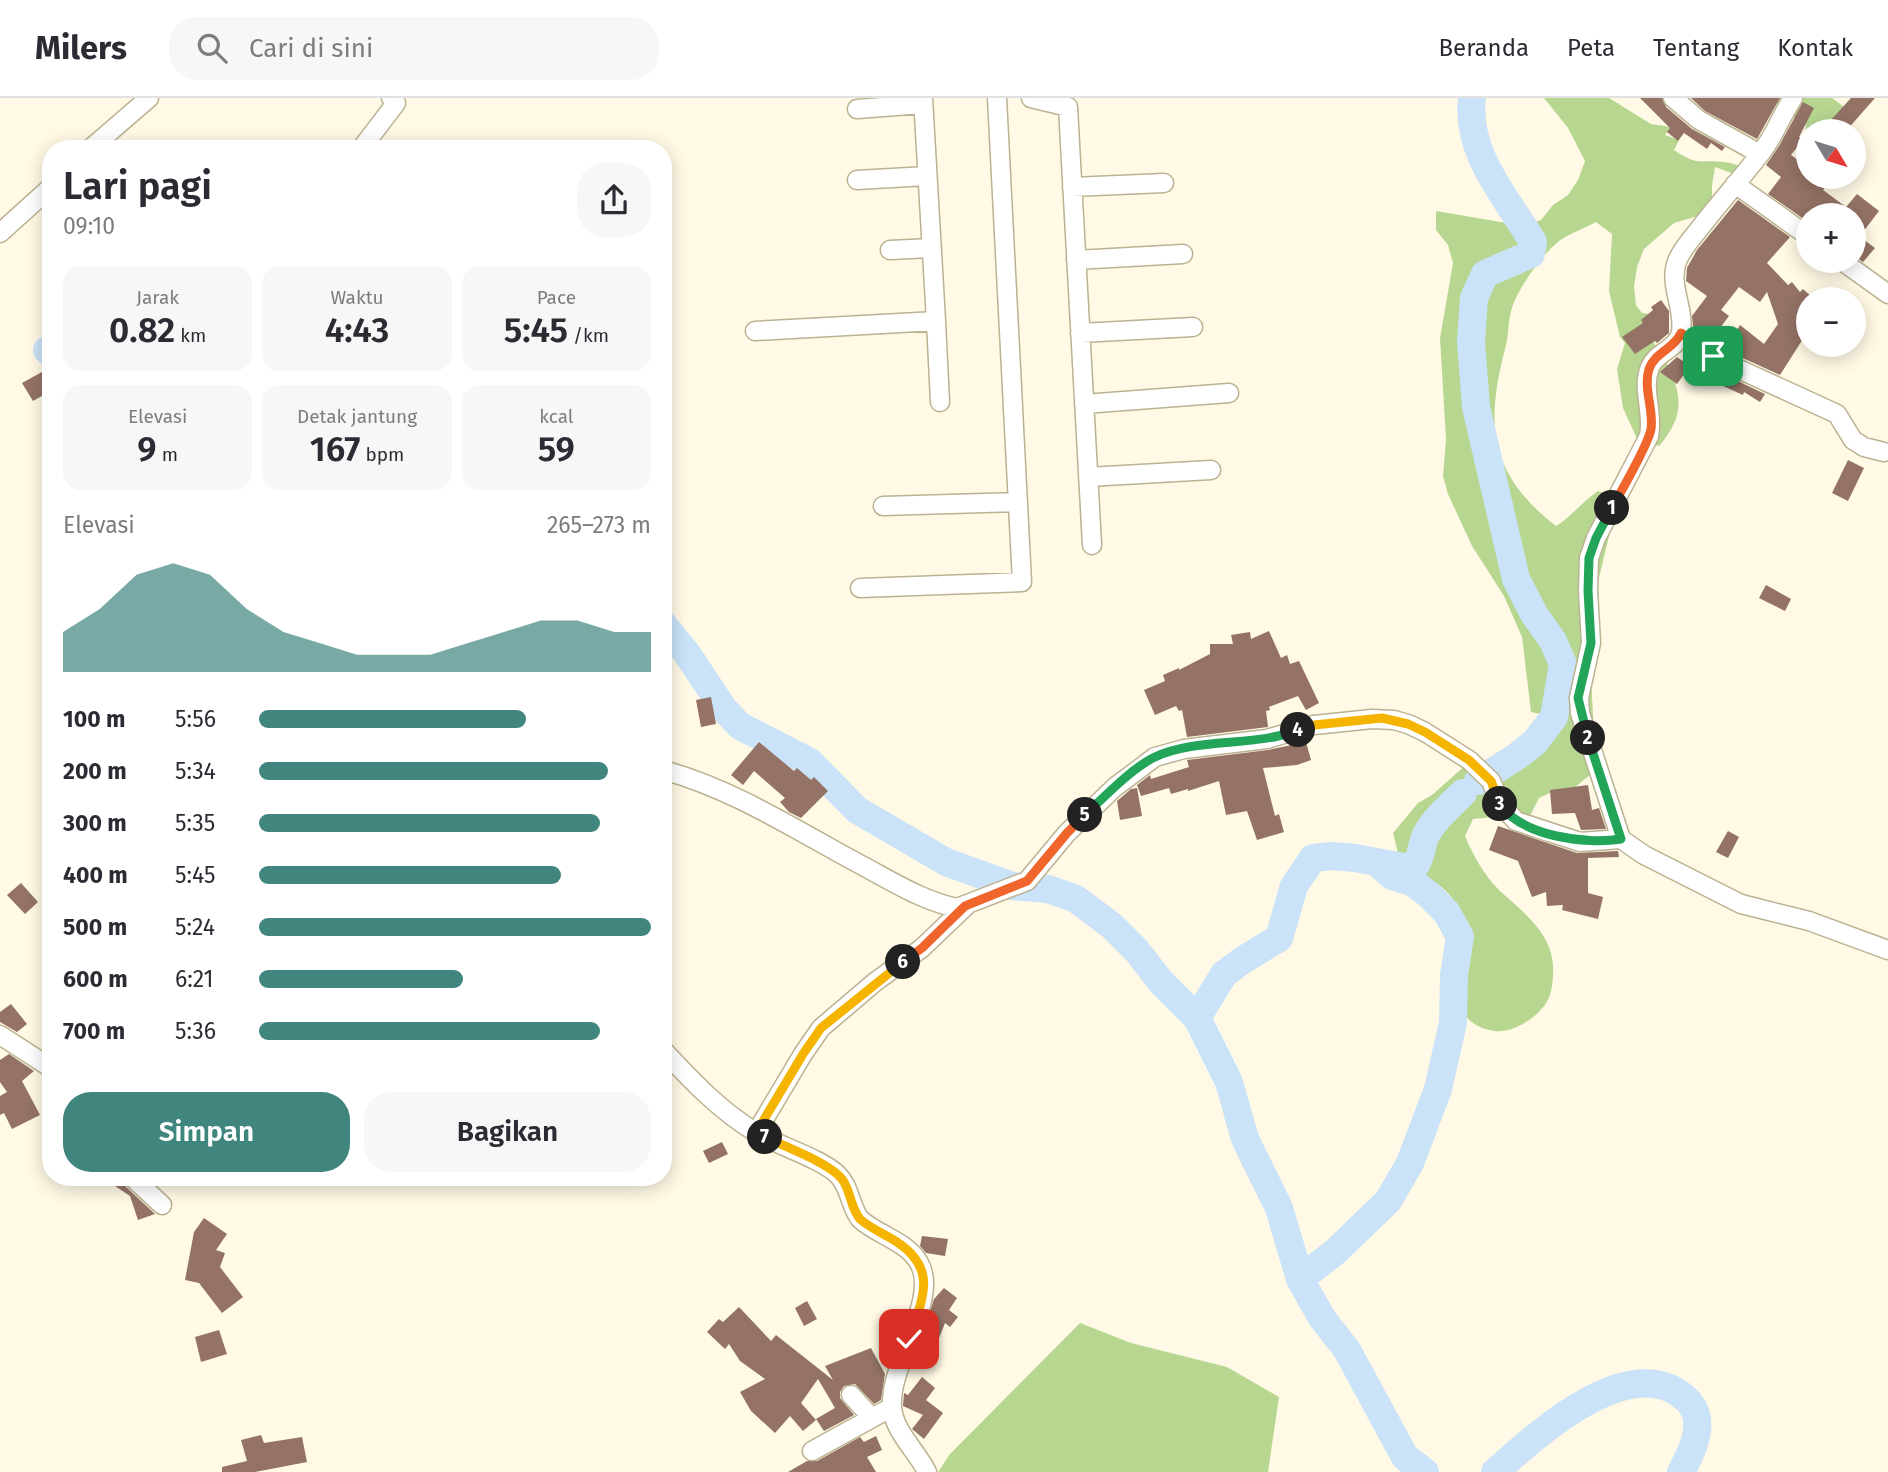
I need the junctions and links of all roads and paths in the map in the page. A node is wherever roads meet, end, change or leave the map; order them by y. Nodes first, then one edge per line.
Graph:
1 (149, 98) edge
2 (996, 98) edge
3 (1031, 98) edge
4 (1673, 98) edge
5 (1793, 98) edge
6 (396, 100) edge
7 (923, 101) edge
8 (857, 108) dead end
9 (102, 140) edge
10 (367, 140) edge
11 (1760, 154) junction
12 (928, 176) junction
13 (857, 180) dead end
14 (1164, 183) dead end
15 (1735, 184) junction
16 (1072, 187) junction
17 (42, 195) edge
18 (1796, 227) edge
19 (0, 233) edge
20 (932, 248) junction
21 (890, 250) dead end
22 (1183, 254) dead end
23 (1076, 260) junction
24 (1859, 273) edge
25 (1888, 294) edge
26 (936, 321) junction
27 (1193, 327) dead end
28 (755, 331) dead end
29 (1080, 333) junction
30 (1681, 333) junction
31 (1228, 393) dead end
32 (940, 402) dead end
33 (1084, 404) junction
34 (1884, 452) dead end
35 (1211, 470) dead end
36 (1088, 477) junction
37 (1018, 502) junction
38 (883, 506) dead end
39 (1092, 545) dead end
40 (860, 588) dead end
41 (672, 772) edge
42 (1621, 839) junction
43 (965, 906) junction
44 (1888, 950) edge
45 (0, 1035) edge
46 (672, 1059) edge
47 (42, 1062) edge
48 (756, 1133) junction
49 (142, 1186) edge
50 (162, 1205) dead end
51 (851, 1395) dead end
52 (892, 1407) junction
53 (872, 1418) junction
54 (812, 1451) dead end
55 (927, 1472) edge

1 - 9 street
2 - 37 street
3 - 16 street
4 - 11 street
5 - 11 street
6 - 10 street
7 - 8 street
7 - 12 street
11 - 15 street
12 - 13 street
12 - 20 street
14 - 16 street
15 - 18 street
15 - 30 street
16 - 23 street
17 - 19 street
20 - 21 street
20 - 26 street
22 - 23 street
23 - 29 street
24 - 25 street
26 - 28 street
26 - 32 street
27 - 29 street
29 - 33 street
30 - 34 street
30 - 42 street
31 - 33 street
33 - 36 street
35 - 36 street
36 - 39 street
37 - 38 street
37 - 40 street
41 - 43 street
42 - 43 street
42 - 44 street
43 - 48 street
45 - 47 street
46 - 48 street
48 - 52 street
49 - 50 street
51 - 53 street
52 - 53 street
52 - 55 street
53 - 54 street

